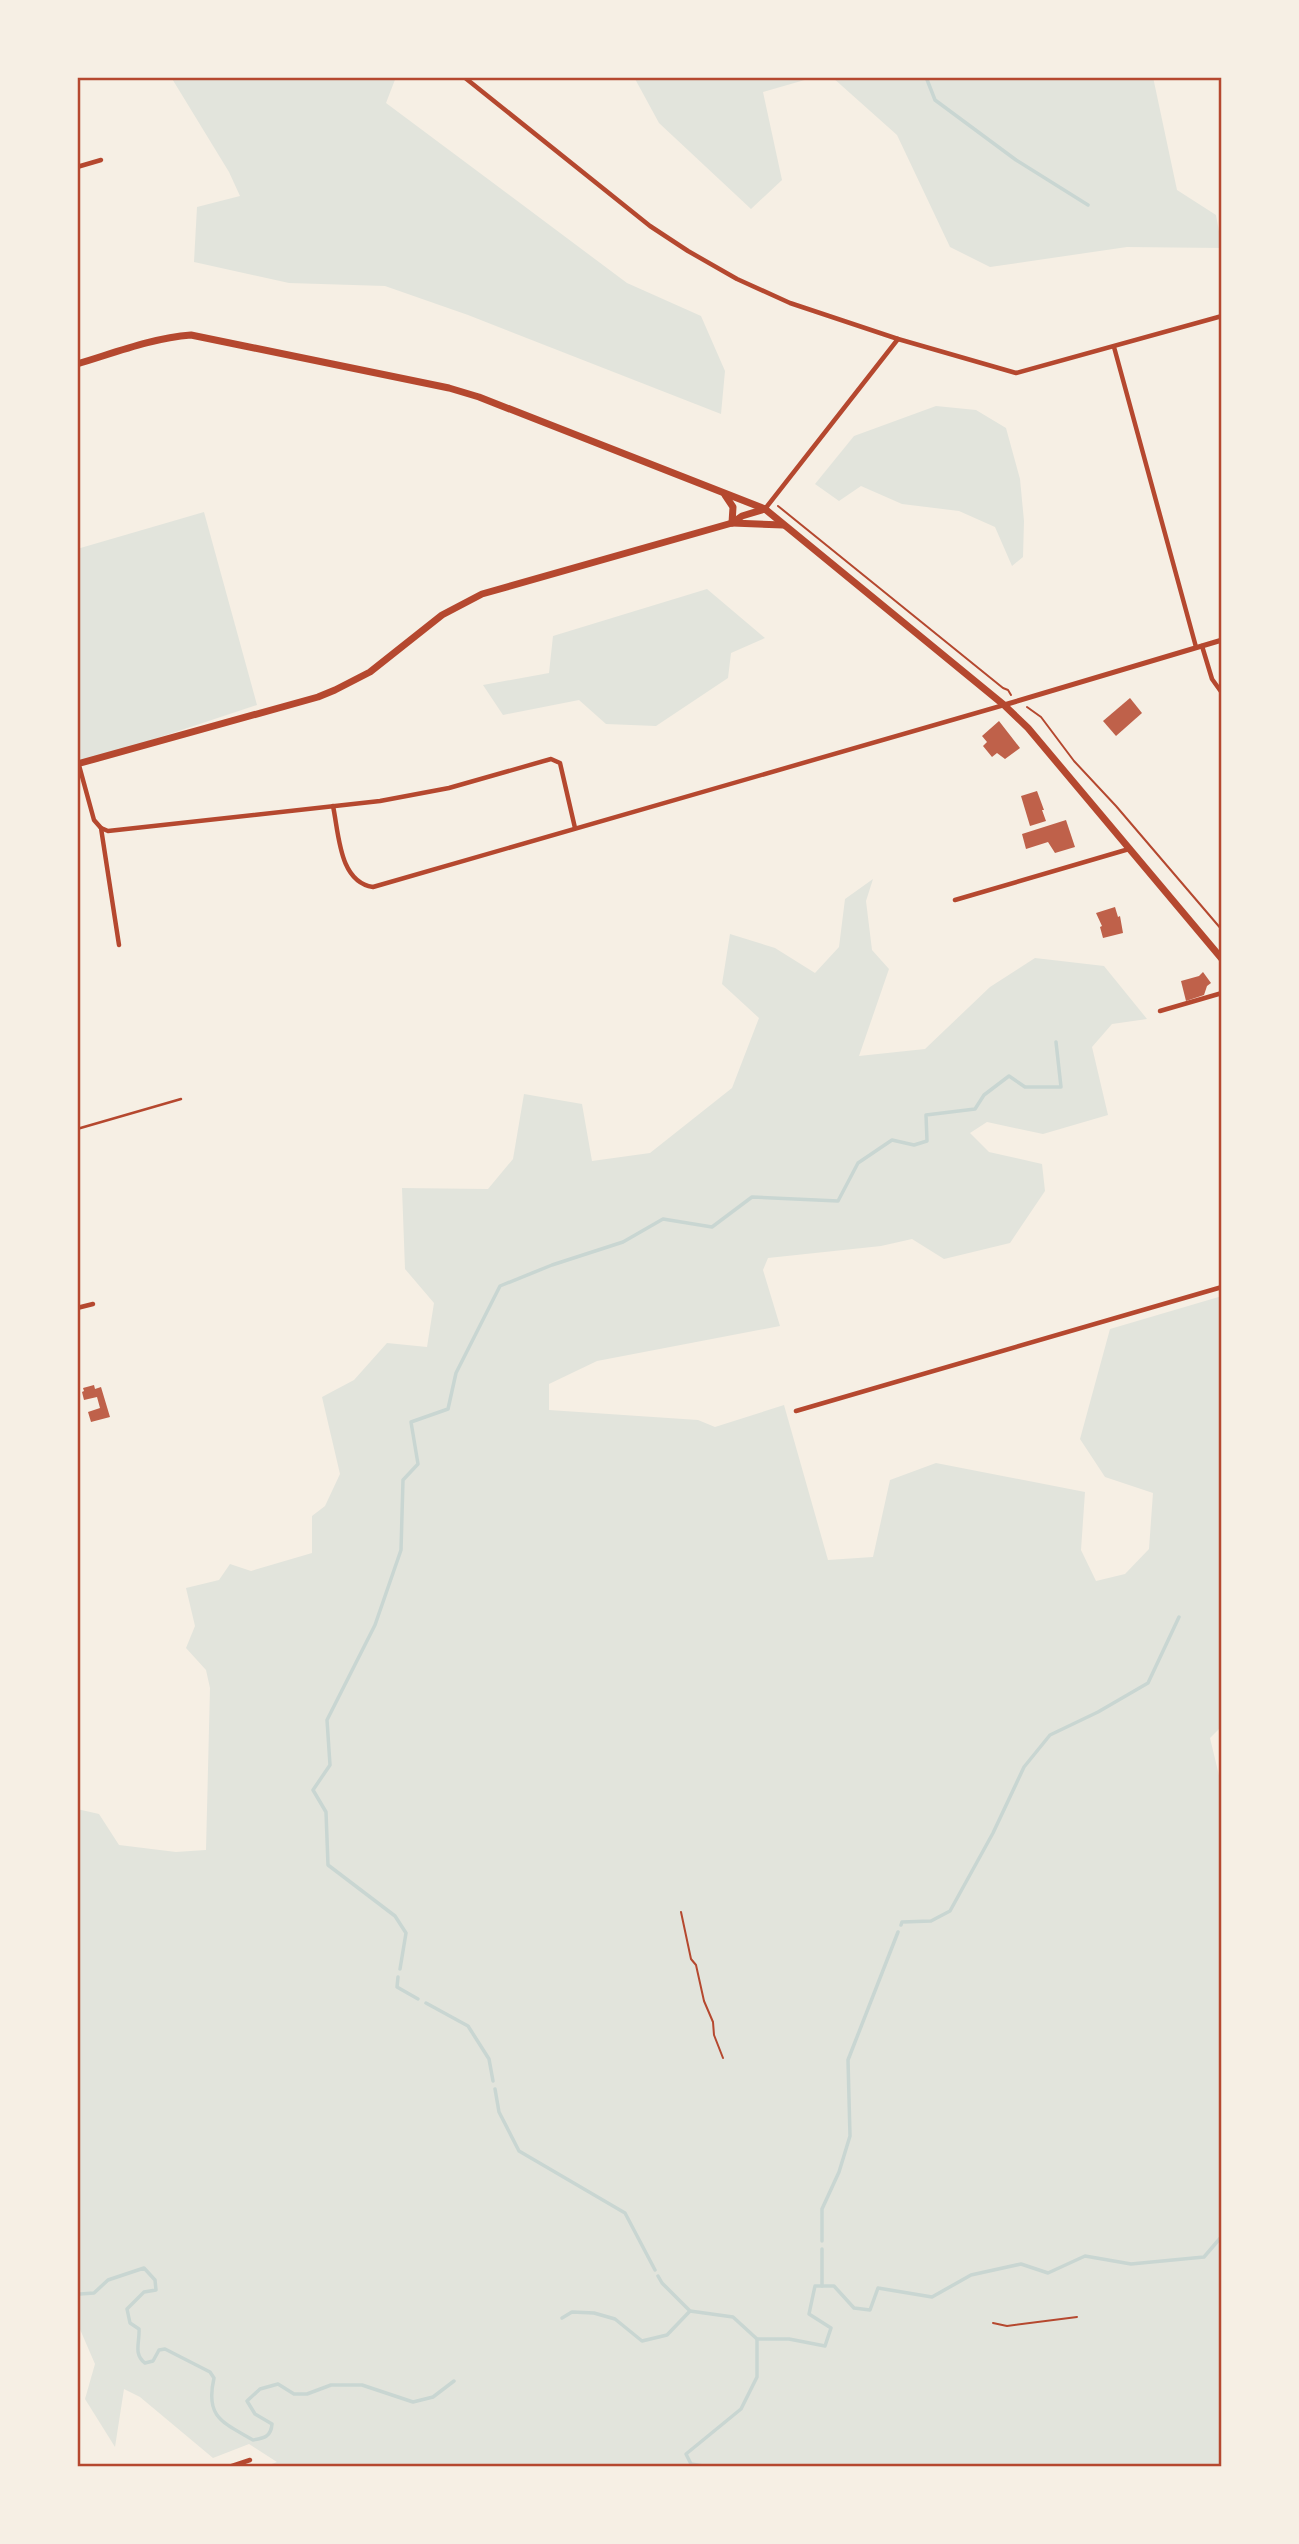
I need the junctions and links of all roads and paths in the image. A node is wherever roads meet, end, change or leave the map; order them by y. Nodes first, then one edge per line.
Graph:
1 (464, 77) edge
2 (101, 160) dead end
3 (77, 167) edge
4 (1222, 316) edge
5 (898, 339) junction
6 (1114, 347) junction
7 (77, 364) edge
8 (723, 493) junction
9 (765, 509) junction
10 (732, 523) junction
11 (784, 526) junction
12 (1222, 640) edge
13 (1199, 646) junction
14 (1222, 693) edge
15 (1004, 705) junction
16 (78, 762) edge
17 (333, 806) junction
18 (101, 828) junction
19 (575, 829) junction
20 (1131, 848) junction
21 (955, 900) dead end
22 (119, 945) dead end
23 (1222, 959) edge
24 (1222, 993) edge
25 (1160, 1011) dead end
26 (181, 1099) dead end
27 (77, 1129) edge
28 (1222, 1287) edge
29 (93, 1304) dead end
30 (77, 1308) edge
31 (796, 1411) dead end
32 (681, 1912) dead end
33 (723, 2058) dead end
34 (1077, 2317) dead end
35 (993, 2323) dead end
36 (250, 2460) dead end
37 (229, 2467) edge

1 - 5 street
2 - 3 street
4 - 6 street
5 - 6 street
5 - 9 street
6 - 13 street
7 - 8 main road
8 - 9 main road
8 - 10 main road
9 - 10 main road
9 - 11 main road
10 - 11 main road
10 - 16 main road
11 - 15 main road
12 - 13 street
13 - 14 street
13 - 15 street
15 - 19 street
15 - 20 main road
16 - 18 street
17 - 18 street
17 - 19 street
17 - 19 street
18 - 22 street
20 - 21 street
20 - 23 main road
24 - 25 street
26 - 27 lane
28 - 31 street
29 - 30 street
32 - 33 path
34 - 35 path
36 - 37 street

